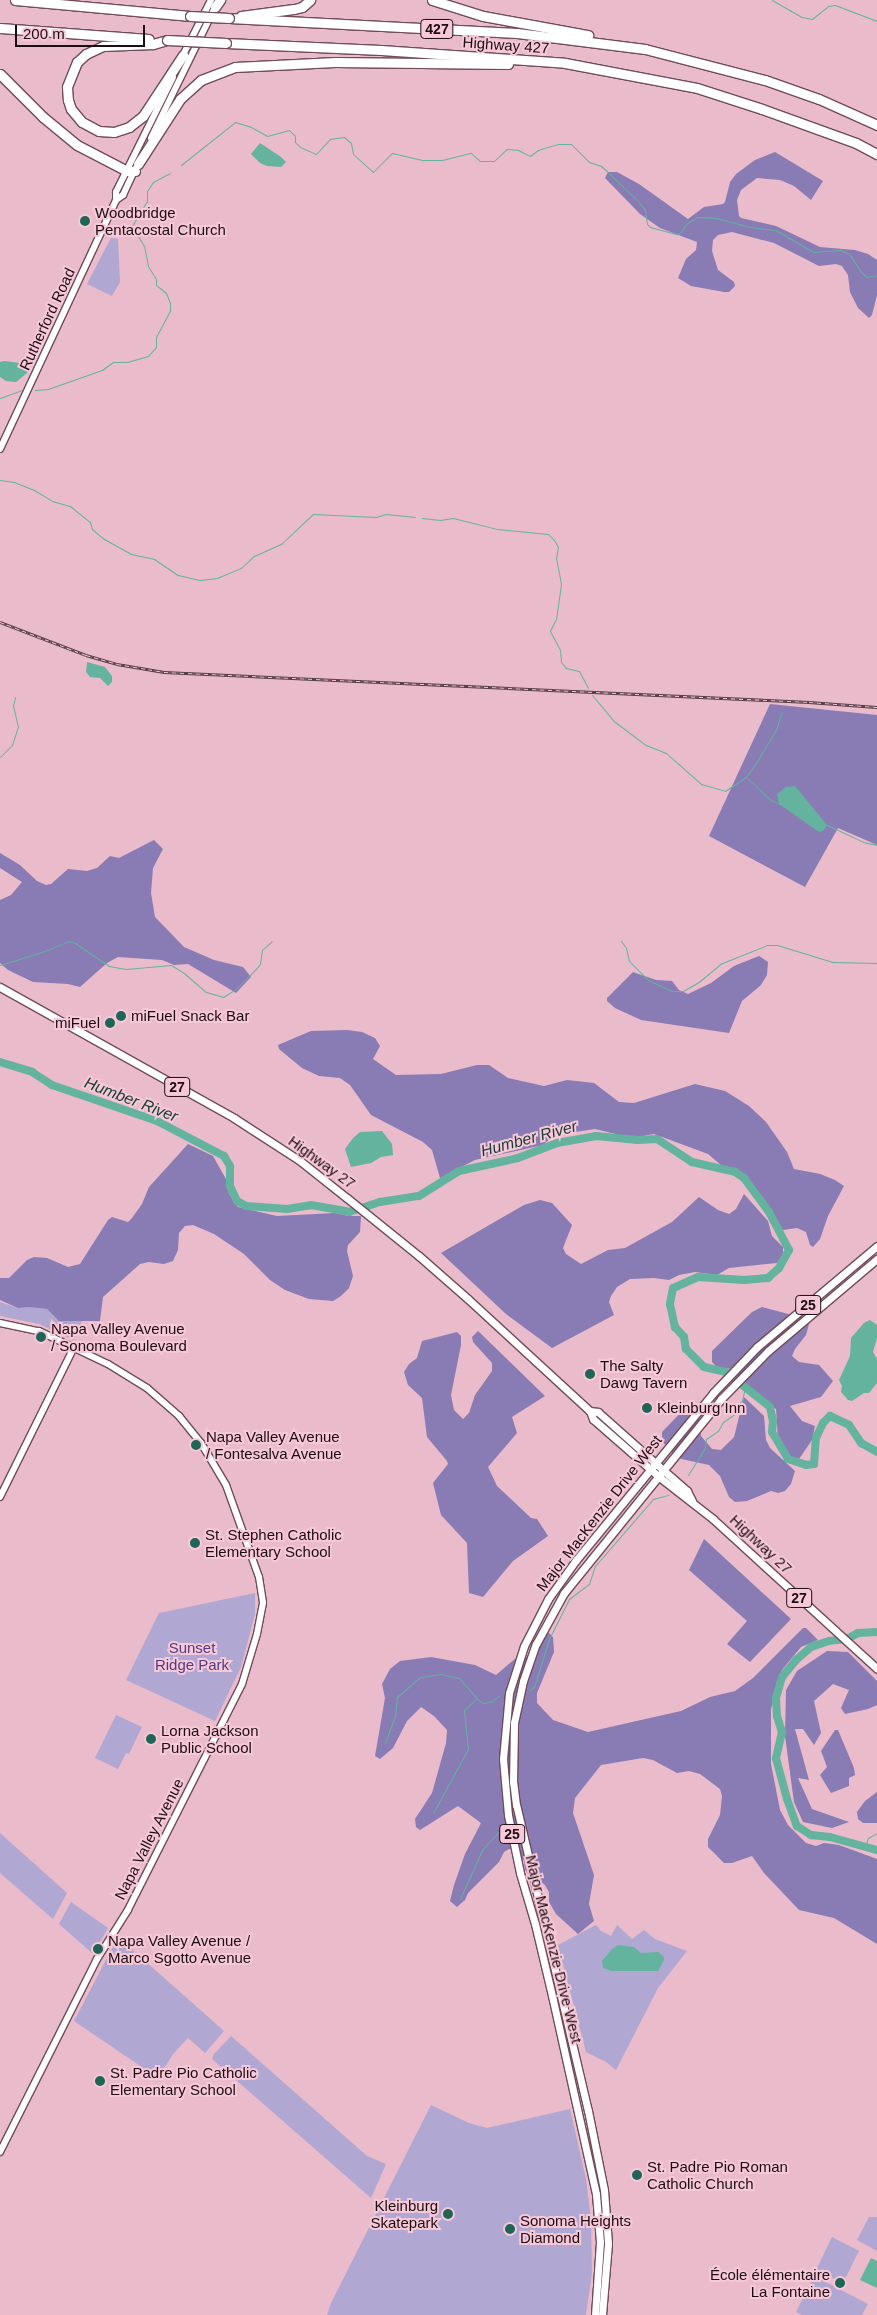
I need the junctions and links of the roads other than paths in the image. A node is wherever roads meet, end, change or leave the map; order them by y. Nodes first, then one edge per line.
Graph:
1 (15, 0) edge
2 (310, 0) edge
3 (432, 0) edge
4 (216, 2) edge
5 (228, 18) junction
6 (0, 28) edge
7 (167, 40) junction
8 (645, 49) junction
9 (183, 55) junction
10 (565, 63) junction
11 (0, 74) edge
12 (877, 125) edge
13 (877, 154) edge
14 (133, 168) junction
15 (0, 449) edge
16 (0, 987) edge
17 (877, 1246) edge
18 (877, 1259) edge
19 (0, 1323) edge
20 (74, 1347) junction
21 (590, 1411) junction
22 (656, 1463) junction
23 (650, 1470) junction
24 (664, 1470) junction
25 (658, 1476) junction
26 (0, 1497) edge
27 (692, 1501) junction
28 (877, 1669) edge
29 (0, 2152) edge
30 (595, 2315) edge
31 (602, 2315) edge

1 - 5 highway, Highway 427 / 427, bridge
2 - 5 highway
3 - 8 highway
4 - 9 street, Rutherford Road
4 - 14 street, Rutherford Road
5 - 8 highway, Highway 427 / 427
6 - 7 highway, Highway 427 / 427
7 - 9 highway
7 - 10 highway, Highway 427 / 427, bridge
8 - 12 highway, Highway 427 / 427
9 - 14 street, Rutherford Road
10 - 13 highway, Highway 427 / 427
10 - 14 highway
11 - 14 highway
14 - 15 street, Rutherford Road
16 - 21 main road, Highway 27 / 27
17 - 22 main road, Major MacKenzie Drive West / 25
18 - 24 main road, Major MacKenzie Drive West / 25
19 - 20 street, Napa Valley Avenue
20 - 26 street
20 - 29 street, Napa Valley Avenue
21 - 22 main road, Highway 27 / 27
21 - 23 main road, Highway 27 / 27
22 - 23 main road, Major MacKenzie Drive West / 25
22 - 24 main road, Highway 27 / 27
23 - 25 main road, Highway 27 / 27
23 - 30 main road, Major MacKenzie Drive West / 25
24 - 25 main road, Major MacKenzie Drive West / 25
24 - 27 main road, Highway 27 / 27
25 - 27 main road, Highway 27 / 27
25 - 31 main road, Major MacKenzie Drive West / 25
27 - 28 main road, Highway 27 / 27

